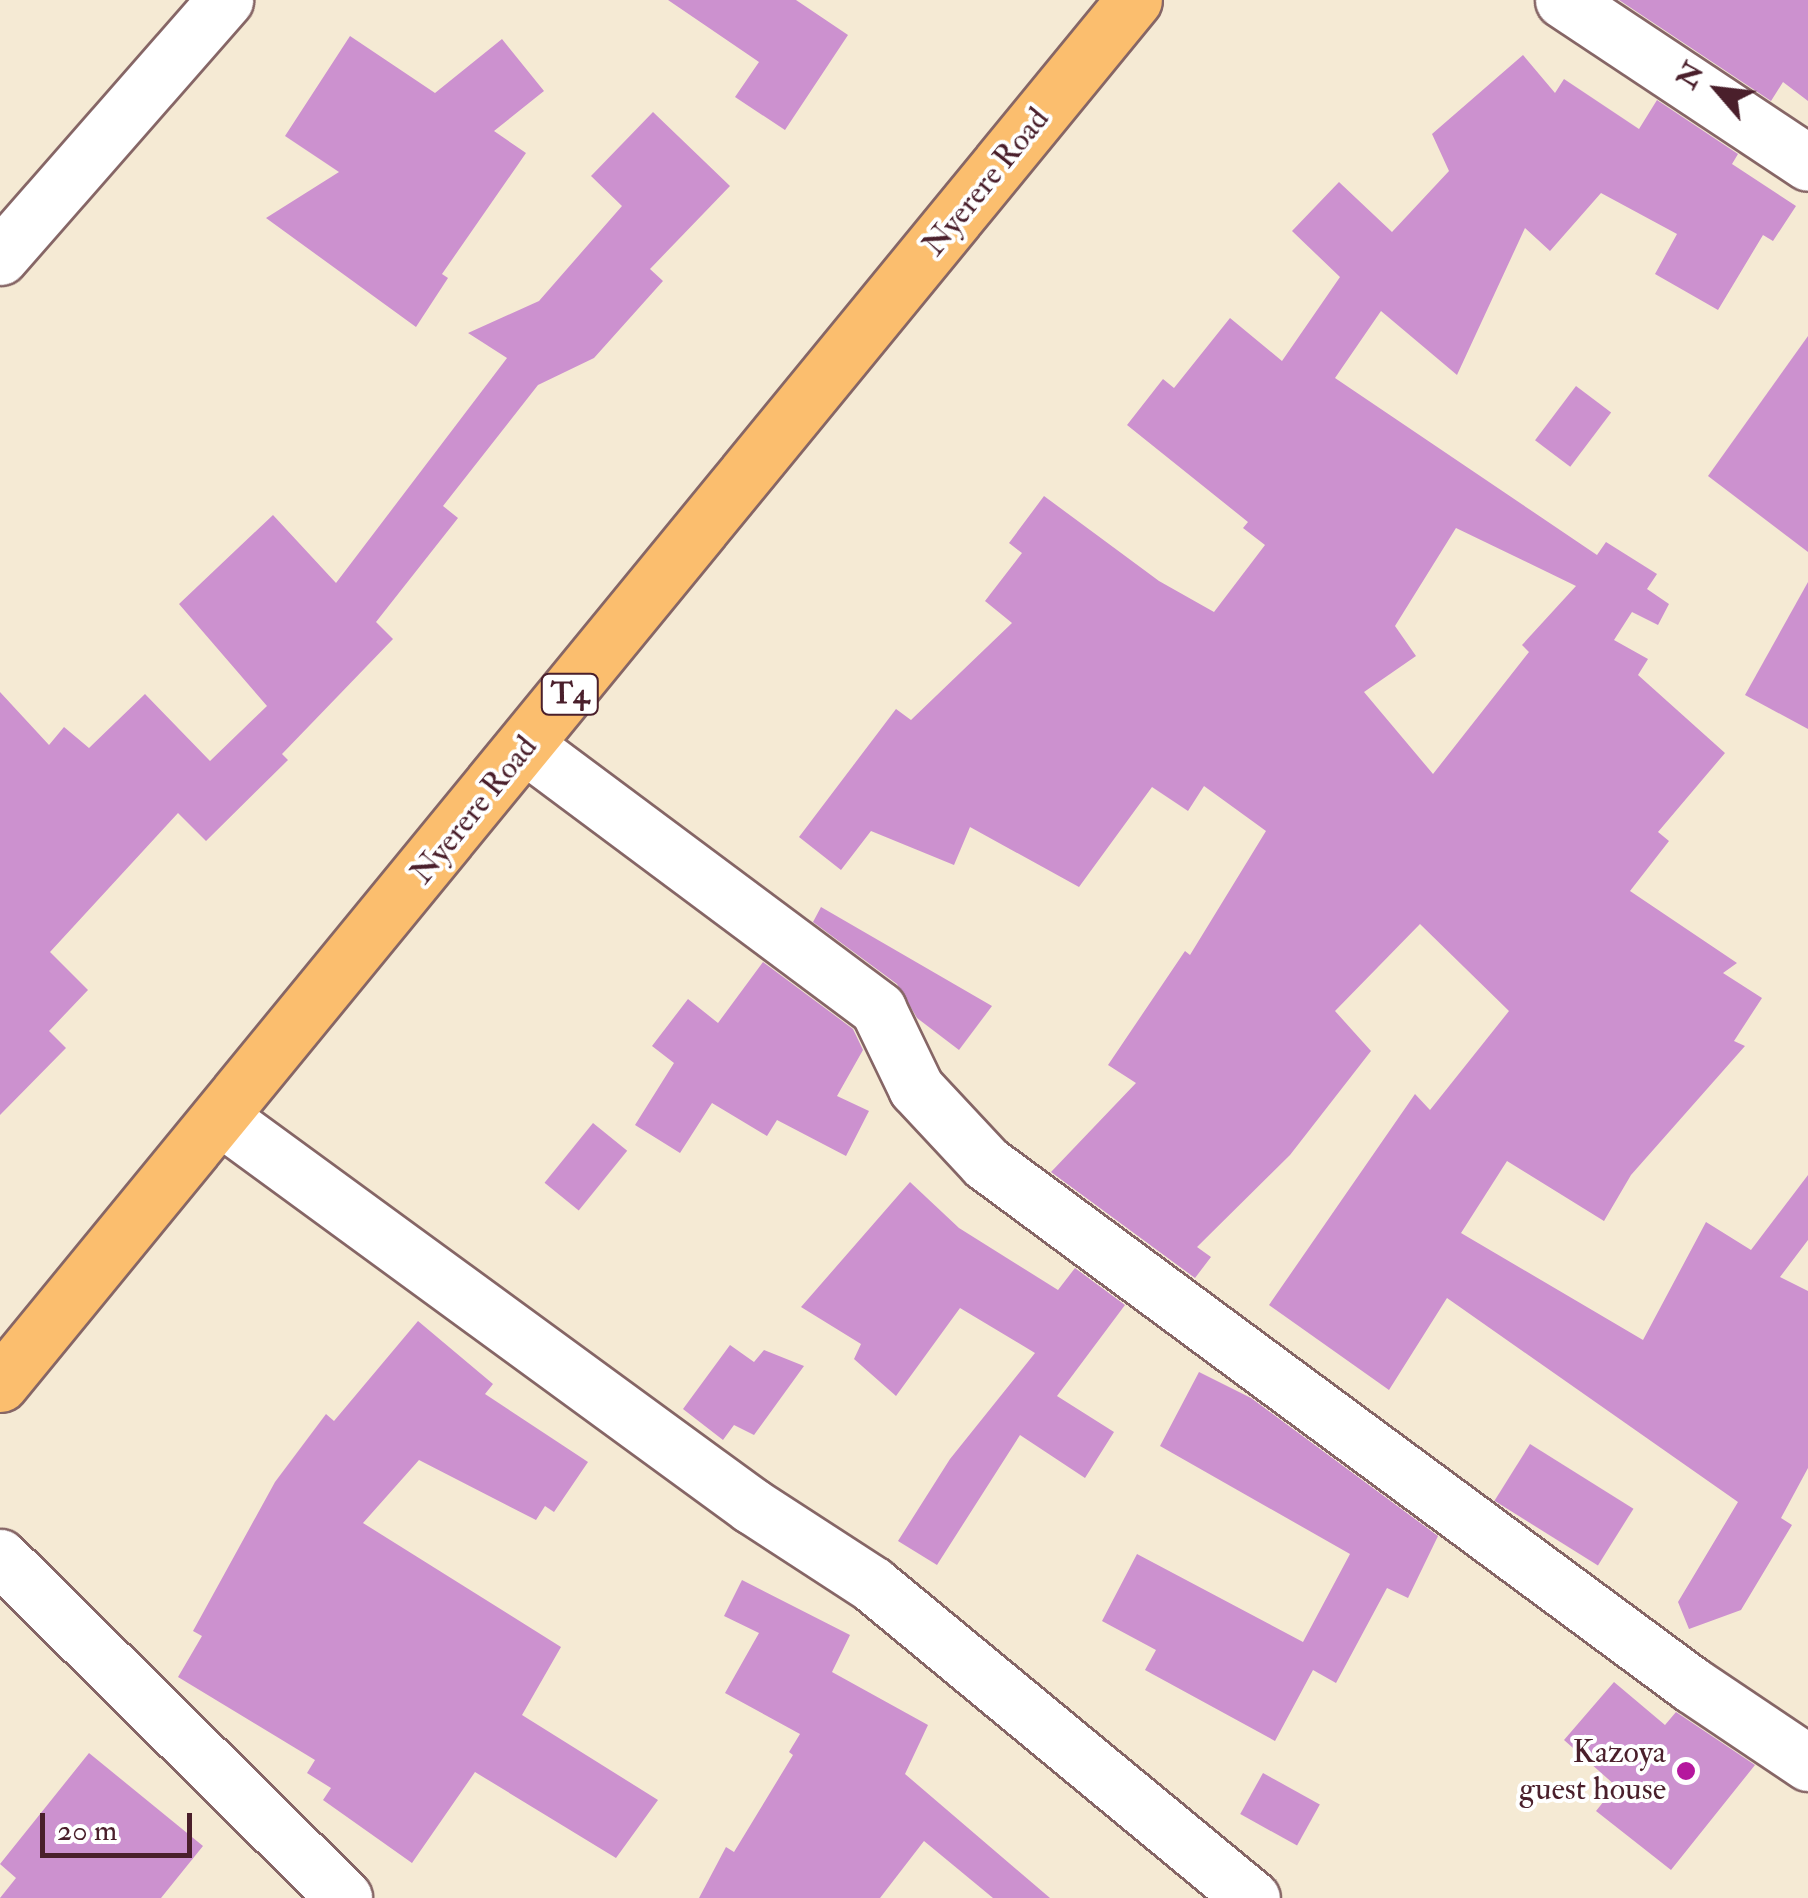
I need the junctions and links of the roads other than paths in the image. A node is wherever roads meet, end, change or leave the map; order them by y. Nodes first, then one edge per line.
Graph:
1 (225, 0) edge
2 (1134, 0) edge
3 (1563, 0) edge
4 (1808, 163) edge
5 (0, 257) edge
6 (526, 746) junction
7 (221, 1118) junction
8 (0, 1384) edge
9 (0, 1557) edge
10 (1808, 1763) edge
11 (344, 1898) edge
12 (1252, 1898) edge

1 - 5 street
2 - 6 highway, Nyerere Road / T4
3 - 4 street
6 - 7 highway, Nyerere Road / T4
6 - 10 street
7 - 8 highway, Nyerere Road / T4
7 - 12 street
9 - 11 street

